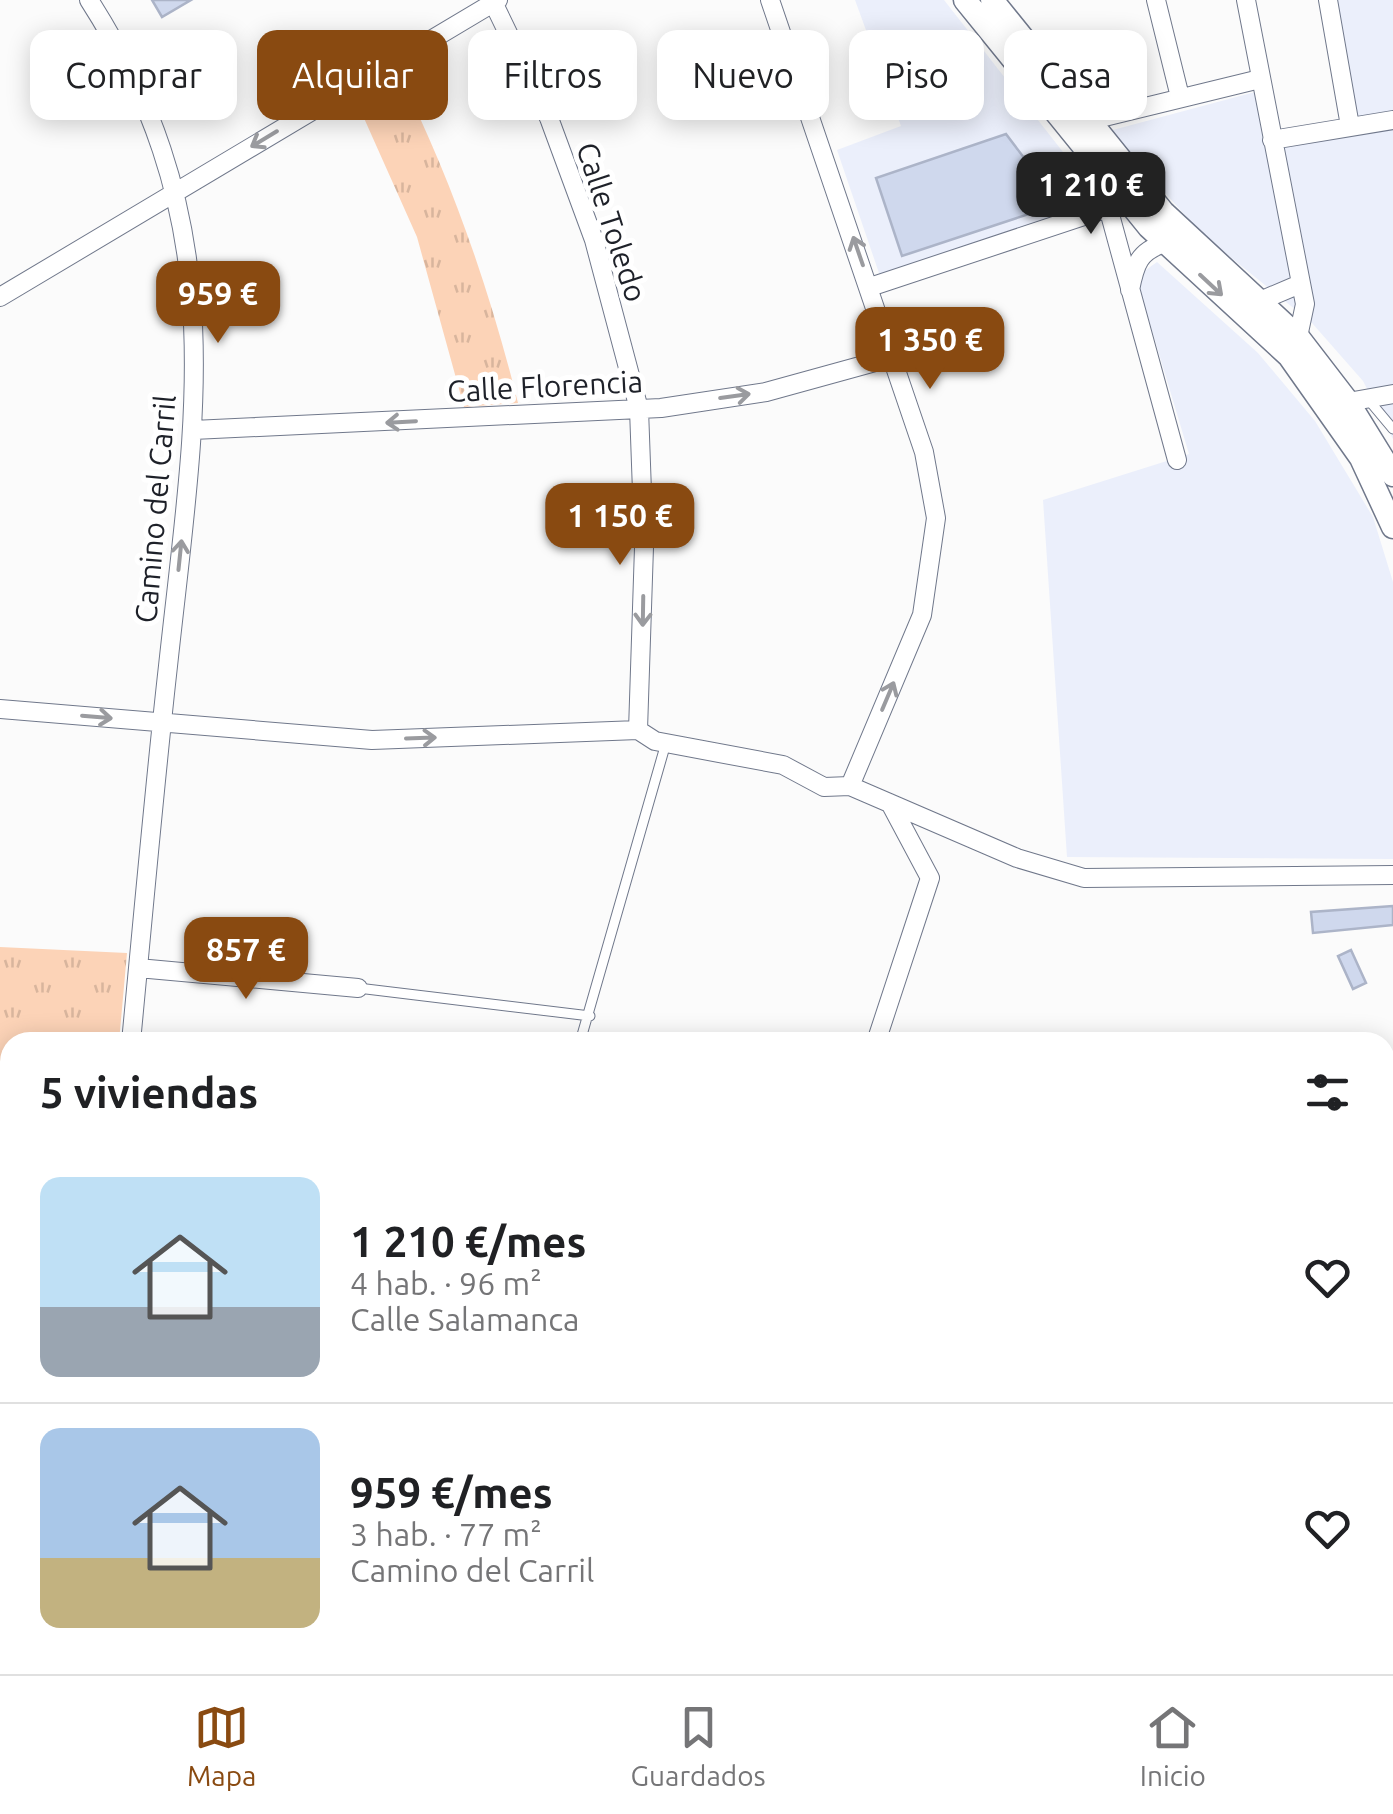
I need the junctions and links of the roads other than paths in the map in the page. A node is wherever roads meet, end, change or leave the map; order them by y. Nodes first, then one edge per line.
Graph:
1 (89, 0) edge
2 (770, 0) edge
3 (965, 0) edge
4 (992, 0) edge
5 (1156, 0) edge
6 (1246, 0) edge
7 (1328, 0) edge
8 (494, 1) edge
9 (1260, 78) junction
10 (1180, 97) junction
11 (1393, 120) edge
12 (1088, 121) junction
13 (1350, 126) junction
14 (1272, 140) junction
15 (1098, 167) junction
16 (175, 190) junction
17 (1108, 208) junction
18 (1165, 243) junction
19 (1300, 284) junction
20 (870, 286) junction
21 (1129, 295) junction
22 (0, 297) edge
23 (1260, 301) junction
24 (1298, 336) junction
25 (893, 357) junction
26 (1393, 394) edge
27 (1357, 400) junction
28 (638, 409) junction
29 (194, 430) junction
30 (1393, 430) edge
31 (1177, 460) dead end
32 (1393, 475) edge
33 (1393, 526) edge
34 (0, 709) edge
35 (162, 722) junction
36 (638, 730) junction
37 (666, 743) junction
38 (850, 786) junction
39 (890, 804) junction
40 (1393, 875) edge
41 (138, 968) junction
42 (358, 988) joint
43 (590, 1016) junction
44 (132, 1032) edge
45 (584, 1032) edge
46 (879, 1032) edge

1 - 16 street, Camino del Carril
20 -> 2 street
3 - 15 street
4 - 12 street
5 - 10 street
6 - 9 street
7 - 13 street
8 -> 16 street
8 - 28 street, Calle Toledo
9 - 10 street
9 - 14 street
10 - 12 street
11 - 13 street
12 - 23 street
13 - 14 street
14 - 19 street
15 - 17 street
15 - 18 street
16 - 22 street
16 - 29 street, Camino del Carril
17 - 20 street
17 - 21 street
18 - 21 street
18 -> 33 street
19 - 23 street
19 - 24 street
20 - 25 street
21 - 31 street
23 - 24 street
24 - 27 street
28 -> 25 street, Calle Florencia
38 -> 25 street
26 - 27 street
27 - 30 lane
27 - 32 street
28 -> 29 street, Calle Florencia
28 -> 36 street, Calle Toledo
35 -> 29 street, Camino del Carril
34 -> 35 street
35 -> 36 street
35 - 41 street, Camino del Carril
36 - 37 street
37 - 38 street
37 - 43 lane
38 - 39 street
39 - 40 street
39 - 46 street
41 - 42 street
41 - 44 street, Camino del Carril
42 - 43 lane
43 - 45 lane

